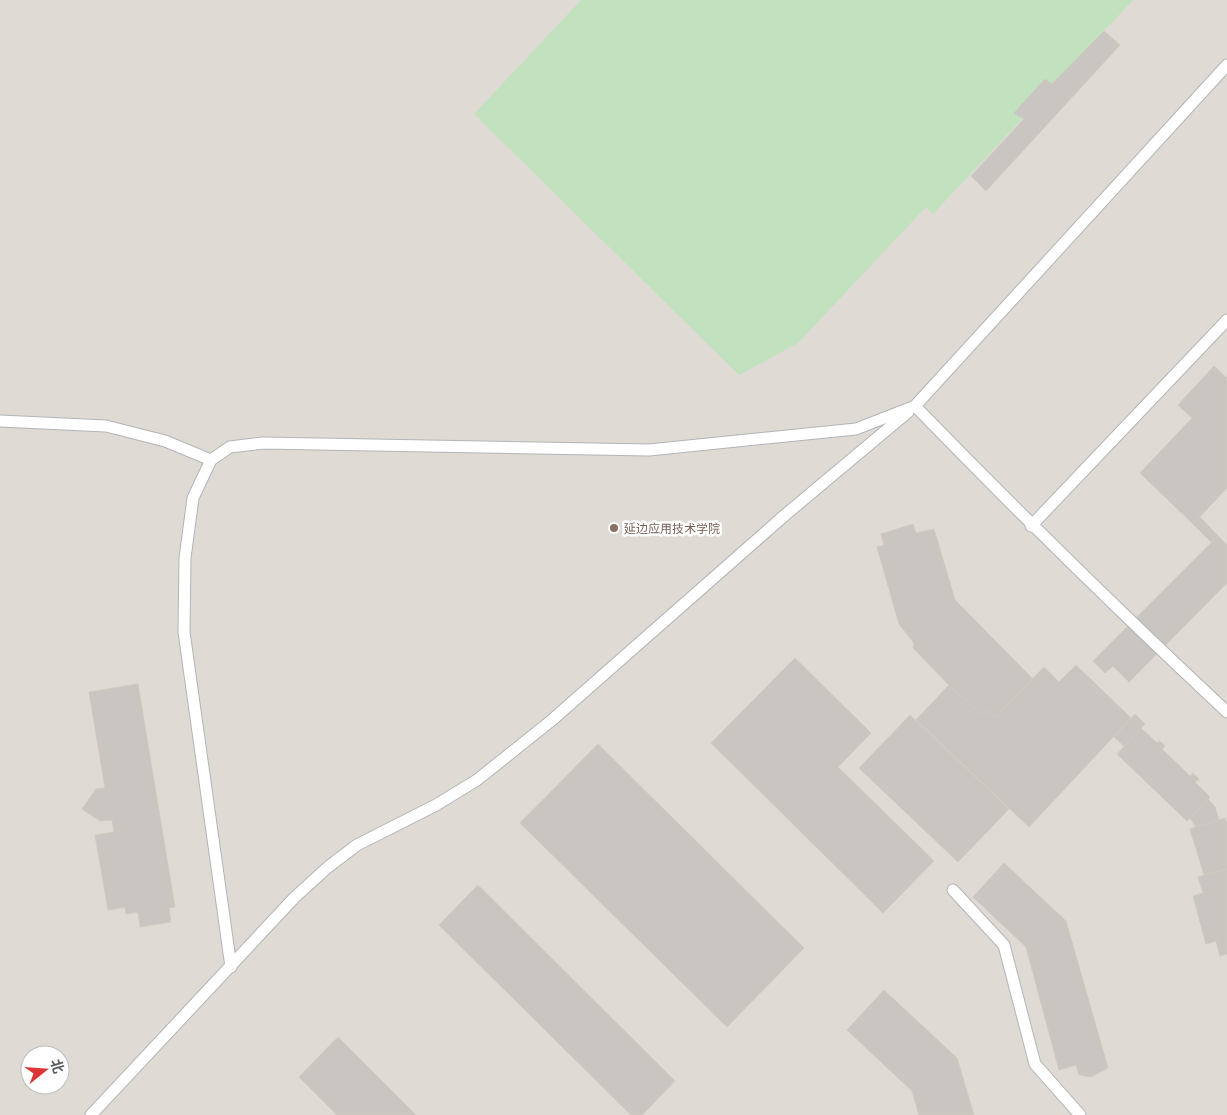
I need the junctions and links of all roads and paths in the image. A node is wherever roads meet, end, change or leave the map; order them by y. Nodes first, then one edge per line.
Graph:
1 (1227, 64) edge
2 (1227, 320) edge
3 (915, 406) junction
4 (0, 420) edge
5 (211, 460) junction
6 (1031, 526) junction
7 (1227, 712) edge
8 (953, 890) dead end
9 (231, 967) junction
10 (90, 1115) edge
11 (1080, 1115) edge

1 - 3 lane
2 - 6 lane
3 - 5 lane
3 - 6 lane
3 - 9 lane
4 - 5 lane
5 - 9 lane
6 - 7 lane
8 - 11 lane
9 - 10 lane

